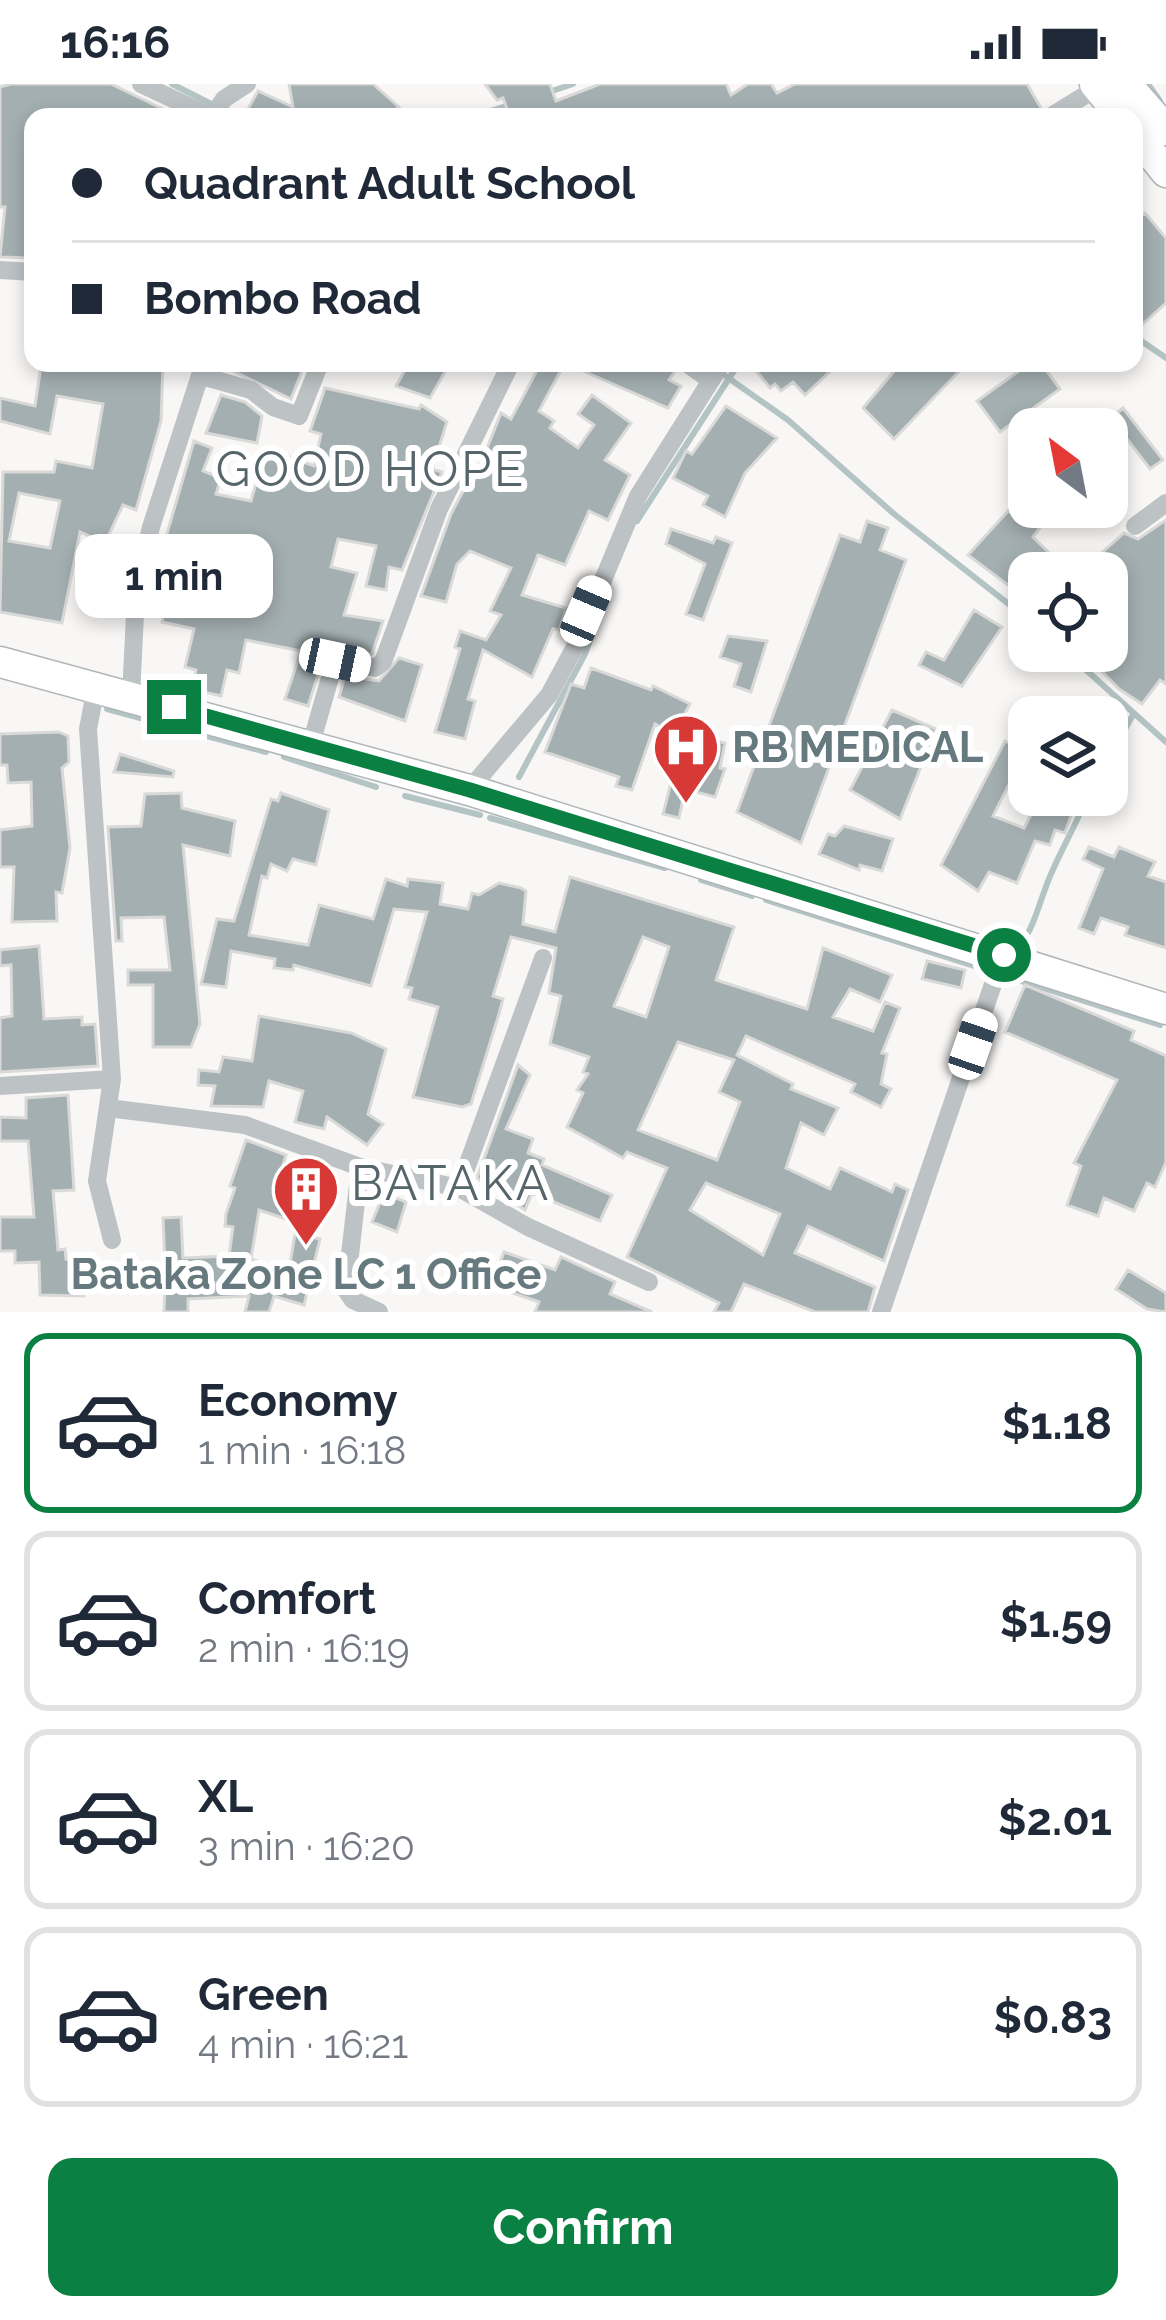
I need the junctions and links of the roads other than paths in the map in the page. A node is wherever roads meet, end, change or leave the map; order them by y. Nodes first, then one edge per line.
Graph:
1 (141, 84) edge
2 (248, 84) edge
3 (1106, 85) edge
4 (198, 108) edge
5 (217, 108) edge
6 (1066, 108) edge
7 (1137, 108) edge
8 (1143, 143) edge
9 (1166, 172) edge
10 (202, 372) edge
11 (208, 372) edge
12 (316, 372) edge
13 (507, 372) edge
14 (716, 372) edge
15 (1166, 503) edge
16 (1136, 526) dead end
17 (0, 662) edge
18 (96, 687) junction
19 (130, 696) junction
20 (311, 744) junction
21 (470, 790) junction
22 (1004, 955) junction
23 (543, 958) dead end
24 (1166, 1009) edge
25 (112, 1079) junction
26 (0, 1086) edge
27 (108, 1108) junction
28 (360, 1167) junction
29 (459, 1187) junction
30 (112, 1240) dead end
31 (649, 1282) dead end
32 (379, 1312) edge
33 (881, 1312) edge

1 - 4 street
2 - 5 street
3 - 6 street
3 - 7 main road
8 - 9 main road
10 - 19 street
11 - 12 street
13 - 20 street
14 - 21 street
15 - 16 street
17 - 18 main road
18 - 19 main road
18 - 25 street
19 - 20 main road
20 - 21 main road
21 - 22 main road
22 - 24 main road
22 - 33 street
23 - 29 street
25 - 26 street
25 - 27 street
27 - 28 street
27 - 30 street
28 - 29 street
28 - 32 street
29 - 31 street

